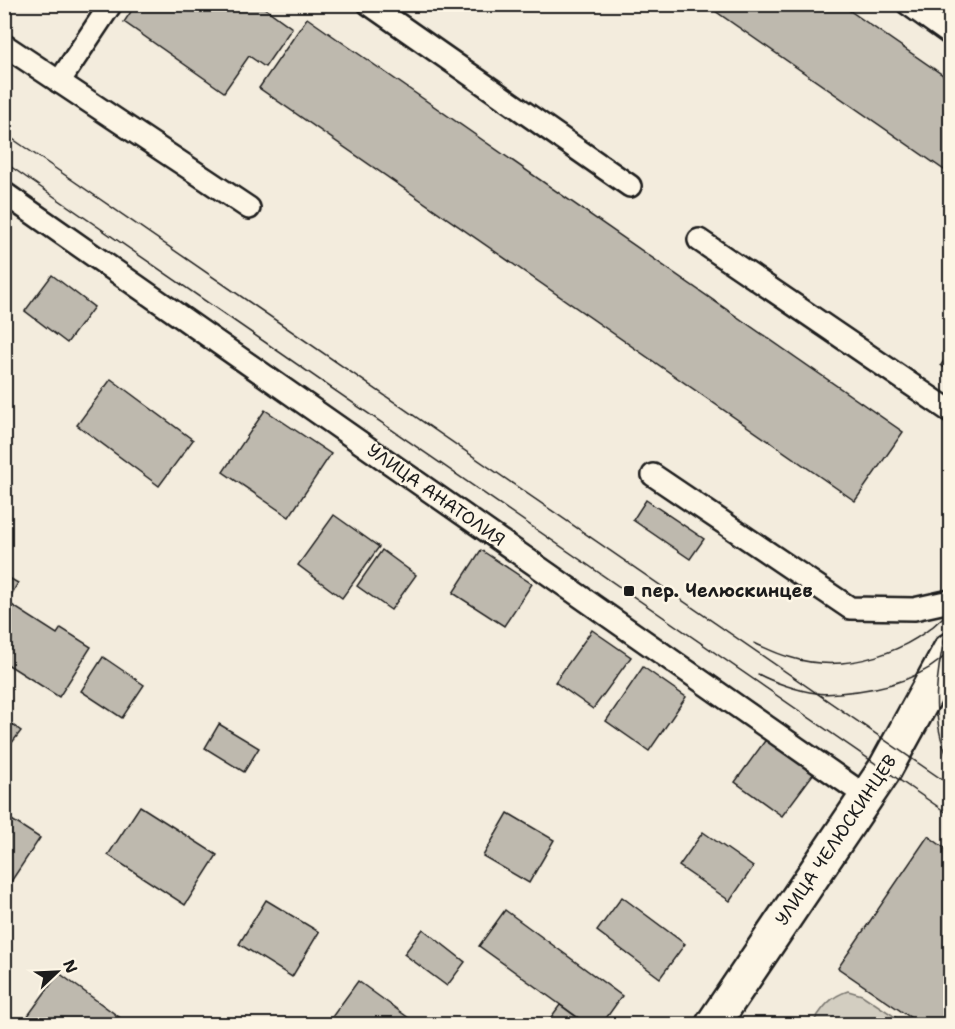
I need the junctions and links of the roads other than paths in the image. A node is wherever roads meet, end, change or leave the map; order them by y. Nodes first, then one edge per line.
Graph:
1 (111, 4) edge
2 (369, 4) edge
3 (908, 4) edge
4 (951, 34) edge
5 (4, 45) edge
6 (59, 82) junction
7 (630, 186) dead end
8 (4, 193) edge
9 (249, 208) dead end
10 (699, 240) dead end
11 (951, 411) edge
12 (653, 475) dead end
13 (951, 601) edge
14 (951, 650) edge
15 (867, 797) junction
16 (713, 1024) edge

1 - 6 lane
2 - 7 lane
3 - 4 lane
5 - 6 lane
6 - 9 lane
8 - 15 lane, УЛИЦА АНАТОЛИЯ
10 - 11 lane
12 - 13 lane
14 - 15 main road, УЛИЦА ЧЕЛЮСКИНЦЕВ
15 - 16 main road, УЛИЦА ЧЕЛЮСКИНЦЕВ

